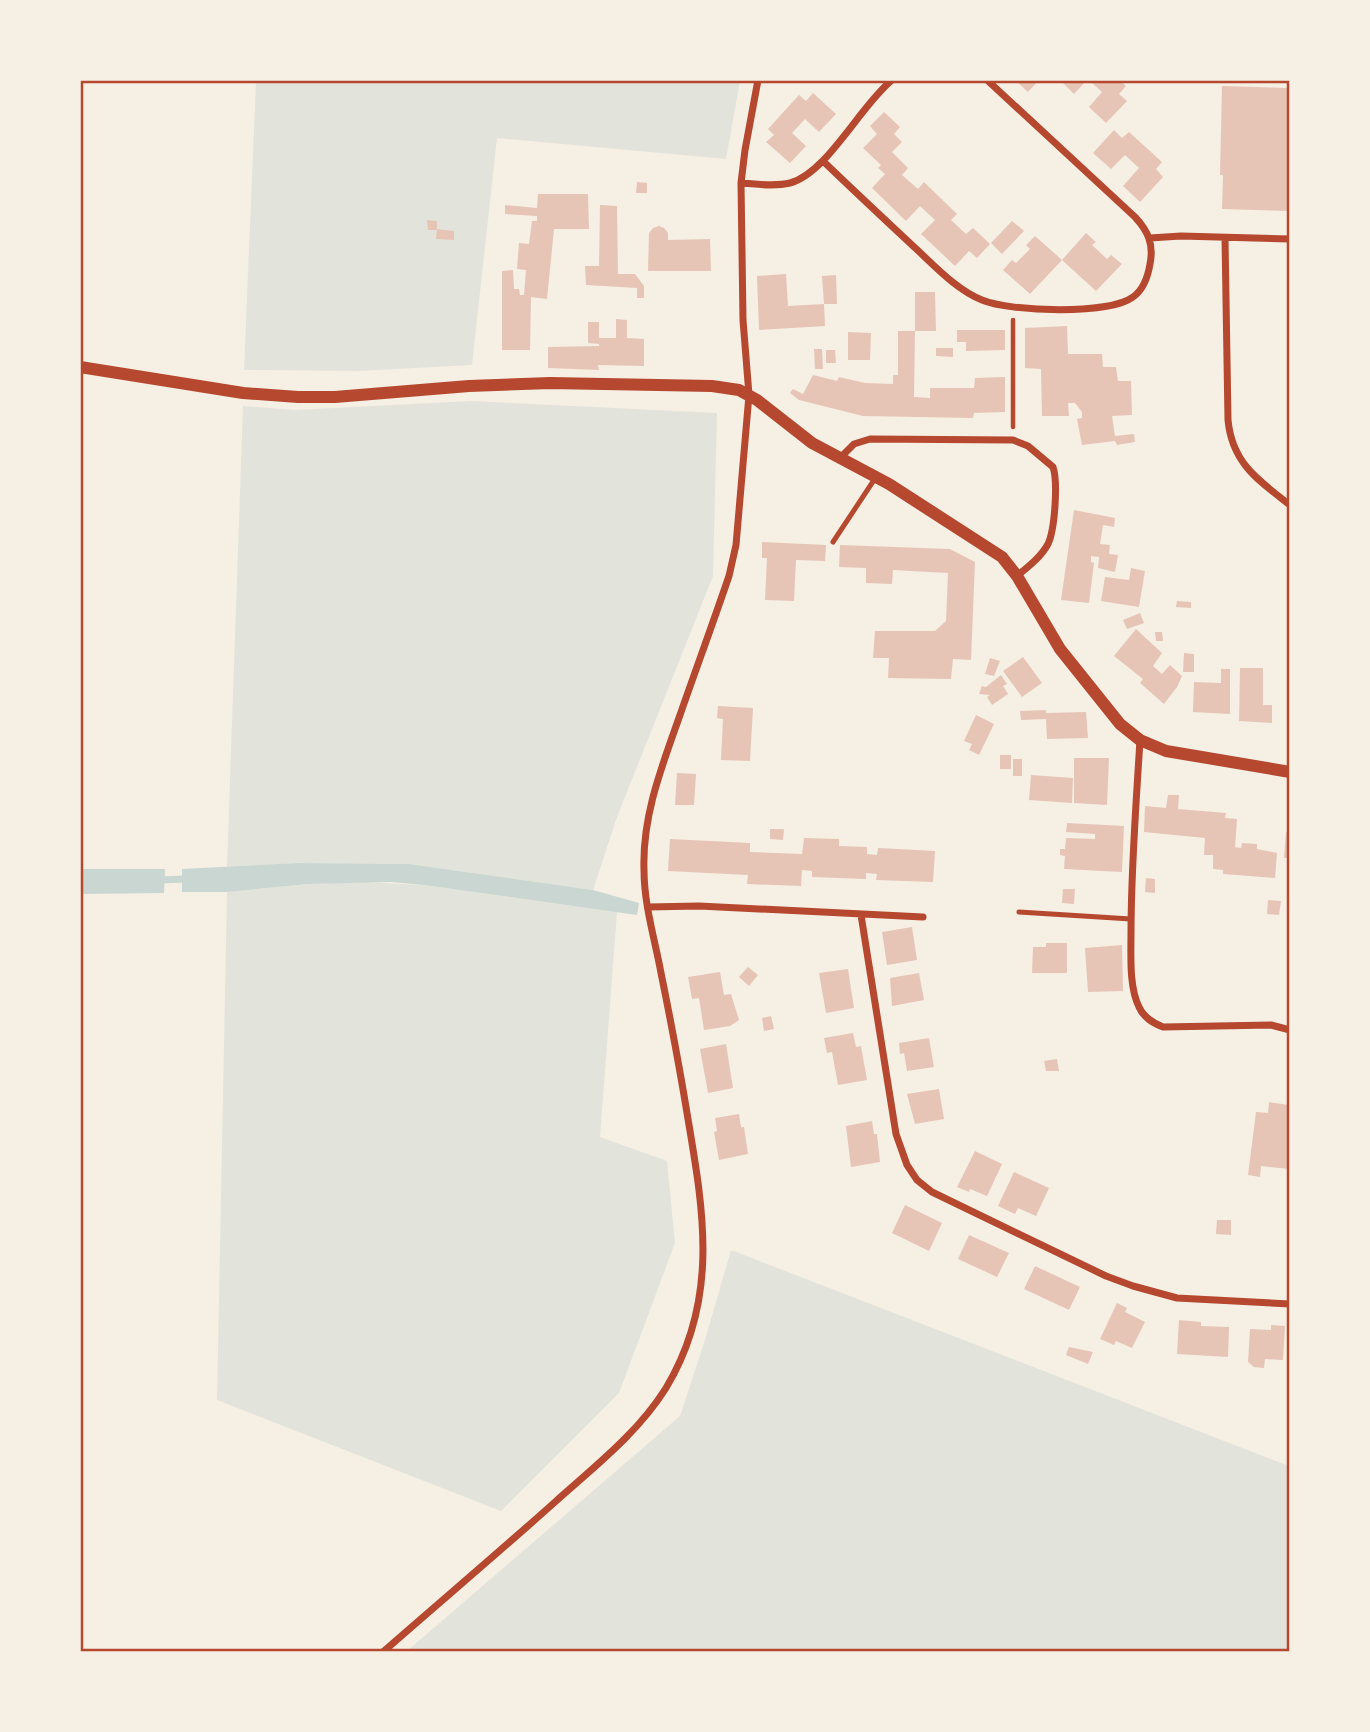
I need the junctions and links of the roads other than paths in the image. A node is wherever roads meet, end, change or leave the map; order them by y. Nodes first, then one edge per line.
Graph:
1 (758, 80) edge
2 (892, 80) edge
3 (987, 80) edge
4 (822, 161) junction
5 (741, 183) junction
6 (1150, 238) junction
7 (1225, 238) junction
8 (1290, 239) edge
9 (80, 367) edge
10 (749, 395) junction
11 (839, 459) junction
12 (876, 477) junction
13 (1290, 505) edge
14 (833, 542) dead end
15 (1017, 576) junction
16 (1140, 740) junction
17 (1290, 772) edge
18 (648, 907) junction
19 (1019, 912) dead end
20 (860, 915) junction
21 (923, 917) dead end
22 (1131, 919) junction
23 (1290, 1030) edge
24 (1290, 1304) edge
25 (383, 1651) edge

1 - 5 street
2 - 4 street
3 - 6 street
4 - 5 street
4 - 6 street
5 - 10 street
6 - 7 street
7 - 8 street
7 - 13 street
9 - 10 street
10 - 11 street
10 - 18 street
11 - 12 street
11 - 15 street
12 - 14 lane
12 - 15 street
15 - 16 street
16 - 17 street
16 - 22 street
18 - 20 street
18 - 25 street
19 - 22 lane
20 - 21 street
20 - 24 street
22 - 23 street

